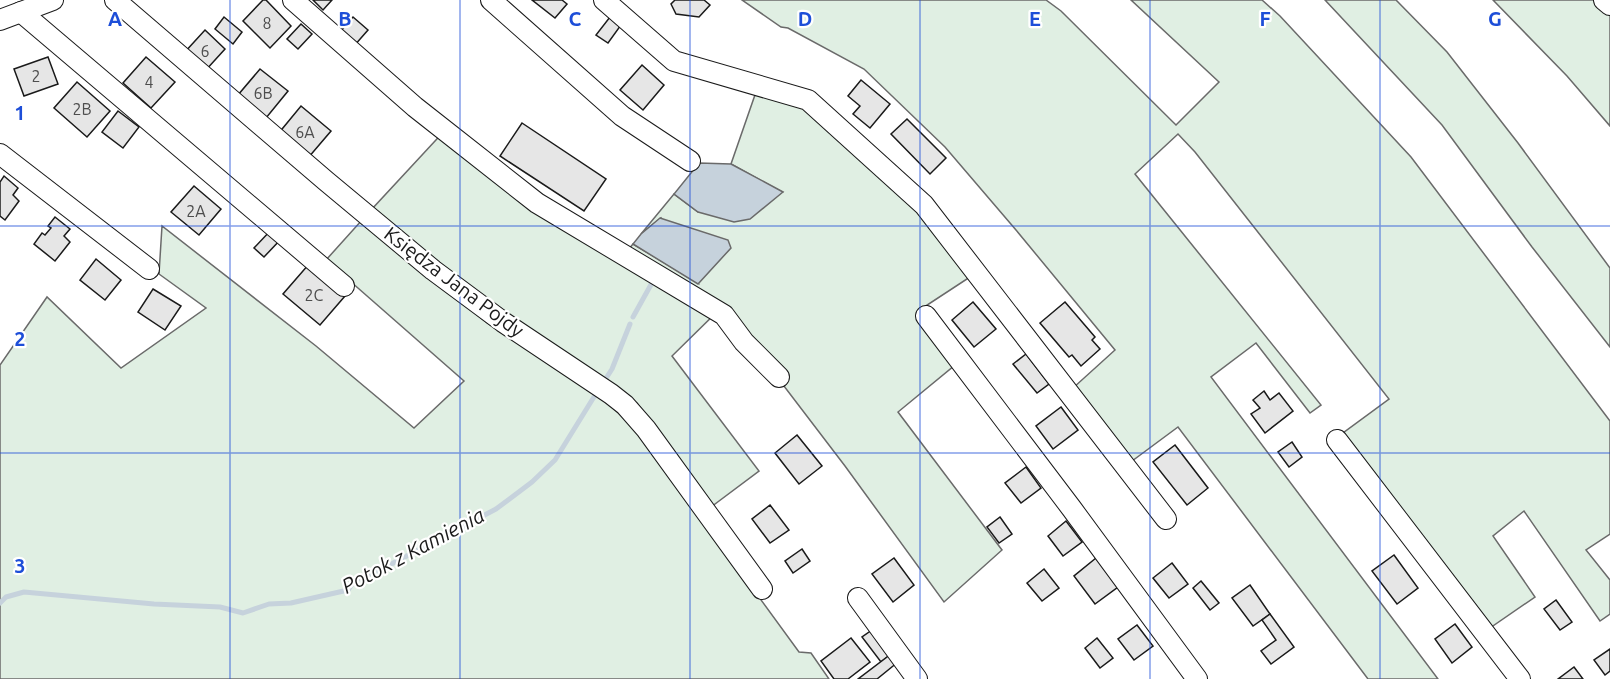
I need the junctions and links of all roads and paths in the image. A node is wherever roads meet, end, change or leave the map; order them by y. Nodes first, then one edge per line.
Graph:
1 (53, 0) edge
2 (115, 0) edge
3 (293, 0) edge
4 (491, 0) edge
5 (604, 0) edge
6 (1604, 0) edge
7 (1610, 5) edge
8 (21, 12) junction
9 (0, 20) edge
10 (0, 154) edge
11 (690, 161) dead end
12 (149, 270) dead end
13 (344, 286) dead end
14 (926, 315) dead end
15 (779, 377) dead end
16 (1337, 440) dead end
17 (1166, 519) dead end
18 (762, 590) dead end
19 (858, 598) dead end
20 (917, 679) edge
21 (1197, 679) edge
22 (1520, 679) edge

1 - 8 street
2 - 18 street, Księdza Jana Pojdy
3 - 15 street
4 - 11 street
5 - 17 street
6 - 7 street
8 - 9 street
8 - 13 street
10 - 12 street
14 - 21 street
16 - 22 street
19 - 20 street

